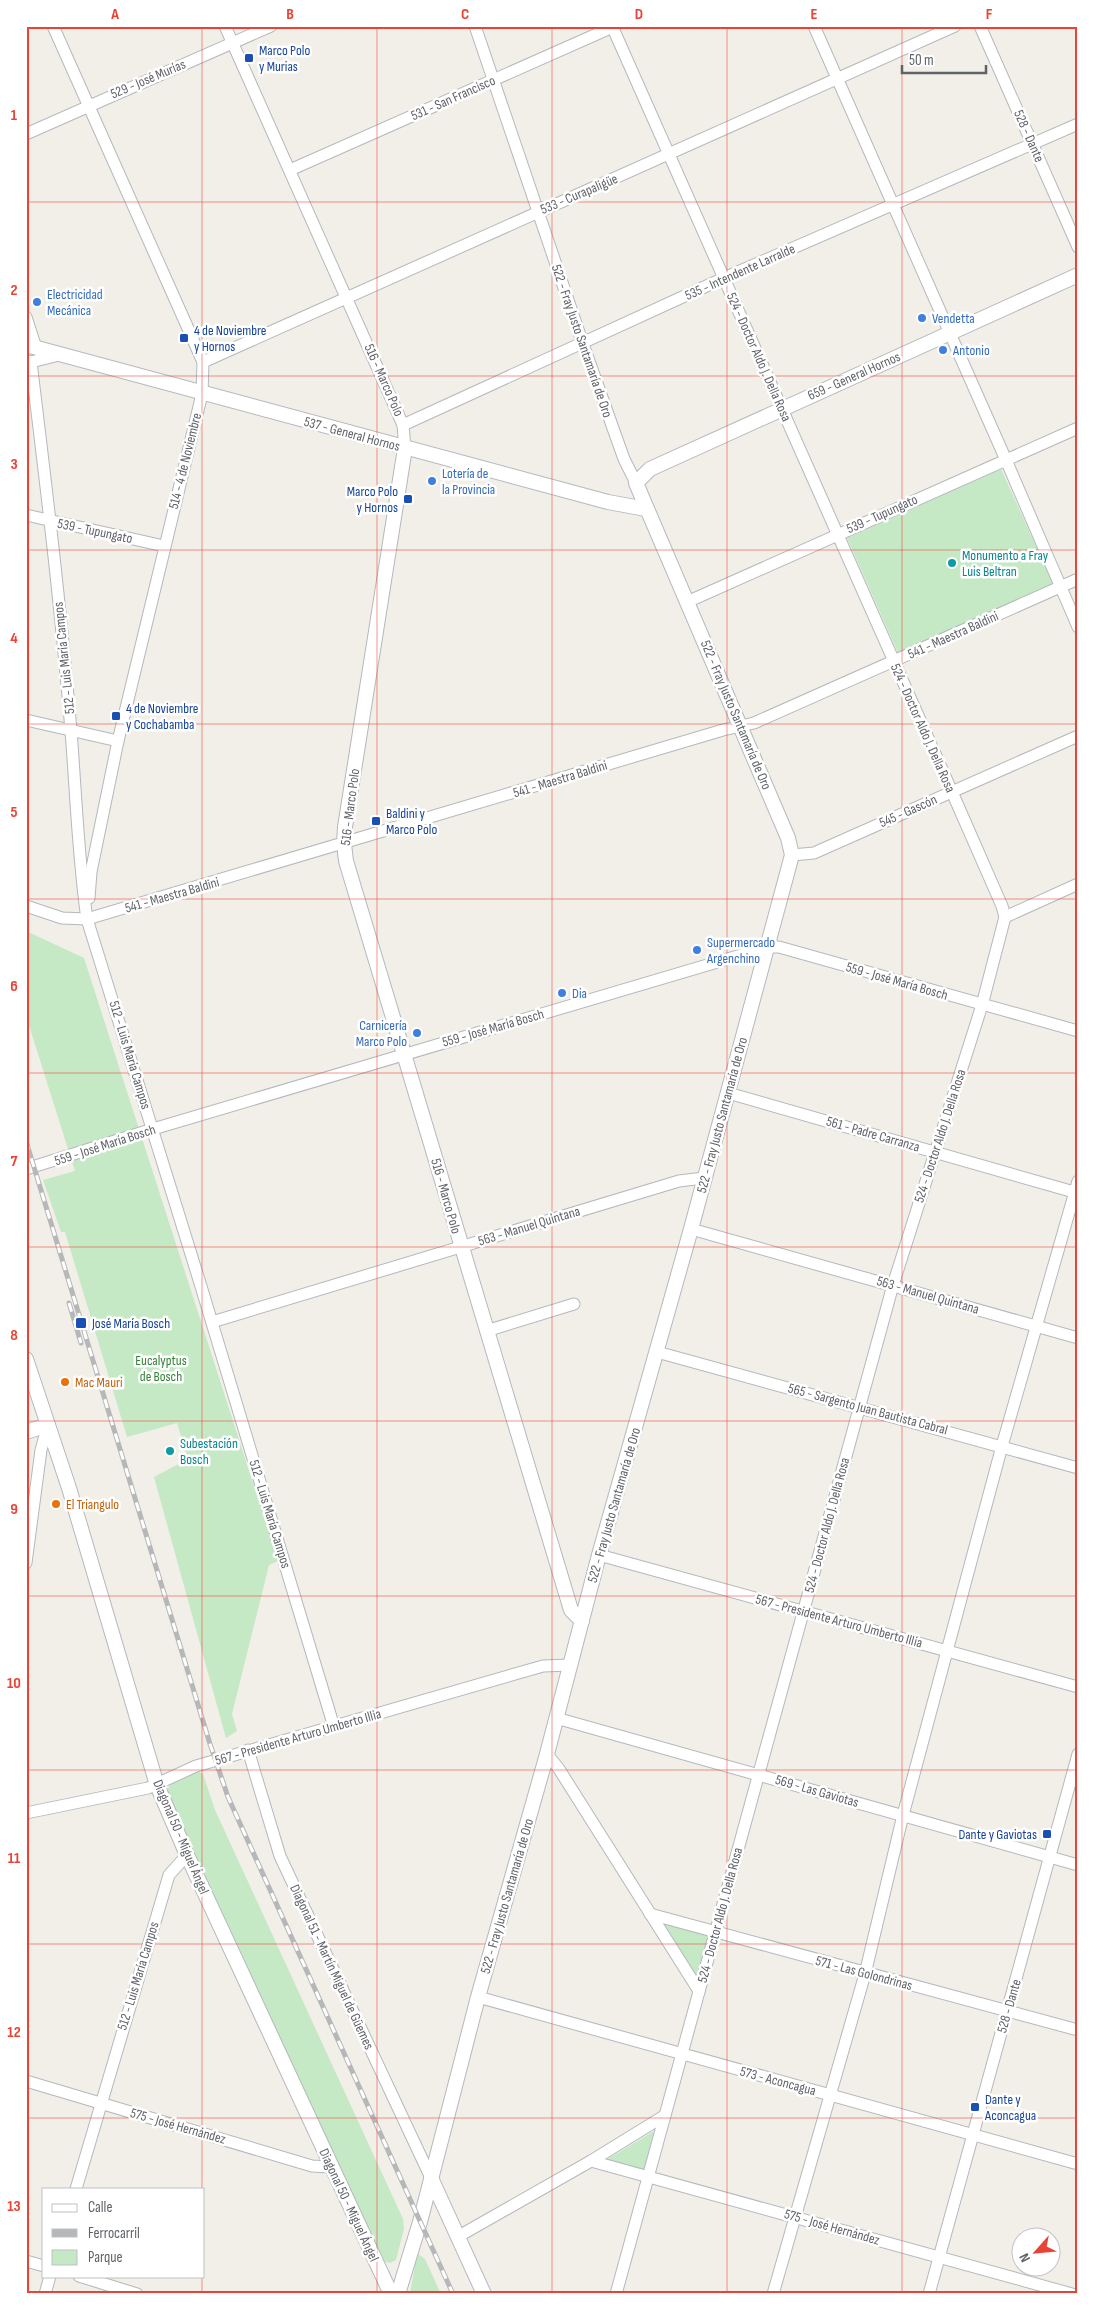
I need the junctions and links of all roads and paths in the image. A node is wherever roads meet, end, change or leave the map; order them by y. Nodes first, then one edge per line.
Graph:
1 (53, 26) edge
2 (225, 26) edge
3 (271, 26) edge
4 (475, 26) edge
5 (814, 26) edge
6 (955, 26) edge
7 (980, 26) edge
8 (613, 27) edge
9 (233, 43) junction
10 (838, 79) junction
11 (493, 81) junction
12 (88, 105) junction
13 (1078, 124) edge
14 (26, 134) edge
15 (1032, 145) junction
16 (668, 155) junction
17 (290, 170) junction
18 (893, 205) junction
19 (538, 212) junction
20 (1078, 246) edge
21 (1078, 275) edge
22 (724, 278) junction
23 (348, 298) junction
24 (26, 317) edge
25 (950, 332) junction
26 (583, 344) junction
27 (31, 346) edge
28 (59, 355) junction
29 (29, 362) edge
30 (203, 362) junction
31 (202, 394) junction
32 (782, 408) junction
33 (403, 425) junction
34 (1078, 428) edge
35 (405, 448) junction
36 (1006, 460) junction
37 (636, 483) junction
38 (646, 509) junction
39 (26, 515) edge
40 (51, 521) junction
41 (838, 534) junction
42 (164, 546) junction
43 (1078, 580) edge
44 (1060, 588) junction
45 (687, 602) junction
46 (1078, 627) edge
47 (894, 662) junction
48 (26, 720) edge
49 (742, 726) junction
50 (71, 731) junction
51 (1078, 736) edge
52 (118, 741) junction
53 (952, 792) junction
54 (344, 844) junction
55 (792, 855) junction
56 (1078, 884) edge
57 (26, 906) edge
58 (1005, 917) junction
59 (87, 919) junction
60 (768, 947) junction
61 (982, 1004) junction
62 (1078, 1031) edge
63 (405, 1054) junction
64 (728, 1093) junction
65 (153, 1130) junction
66 (934, 1152) junction
67 (26, 1169) edge
68 (704, 1178) junction
69 (1076, 1187) edge
70 (691, 1229) junction
71 (460, 1246) junction
72 (893, 1284) junction
73 (574, 1304) dead end
74 (212, 1322) junction
75 (1037, 1326) junction
76 (486, 1331) junction
77 (1078, 1338) edge
78 (657, 1352) junction
79 (26, 1359) edge
80 (858, 1407) junction
81 (48, 1425) junction
82 (26, 1432) edge
83 (1002, 1446) junction
84 (1078, 1468) edge
85 (599, 1555) junction
86 (26, 1563) edge
87 (803, 1612) junction
88 (582, 1622) junction
89 (947, 1650) junction
90 (570, 1665) junction
91 (1078, 1686) edge
92 (556, 1718) junction
93 (334, 1727) junction
94 (248, 1750) junction
95 (548, 1754) junction
96 (1078, 1754) edge
97 (757, 1774) junction
98 (157, 1785) junction
99 (26, 1813) edge
100 (903, 1815) junction
101 (187, 1855) junction
102 (1050, 1857) junction
103 (1078, 1865) edge
104 (650, 1914) junction
105 (715, 1932) junction
106 (865, 1974) junction
107 (699, 1991) junction
108 (478, 1997) junction
109 (1008, 2012) junction
110 (1078, 2030) edge
111 (681, 2055) junction
112 (26, 2081) edge
113 (829, 2094) junction
114 (100, 2103) junction
115 (664, 2116) junction
116 (972, 2135) junction
117 (591, 2161) junction
118 (1078, 2164) edge
119 (330, 2167) junction
120 (648, 2176) junction
121 (431, 2178) junction
122 (76, 2188) edge
123 (795, 2217) junction
124 (459, 2236) junction
125 (939, 2258) junction
126 (26, 2261) edge
127 (42, 2265) edge
128 (49, 2278) edge
129 (85, 2278) edge
130 (45, 2294) edge
131 (137, 2294) edge
132 (391, 2294) edge
133 (398, 2294) edge
134 (484, 2294) edge
135 (616, 2294) edge
136 (773, 2294) edge
137 (929, 2294) edge
138 (1072, 2294) edge

1 - 12 street, 514 - 4 de Noviembre
2 - 9 street, 516 - Marco Polo
3 - 9 street, 529 - José Murías
4 - 11 street, 522 - Fray Justo Santamaría de Oro
5 - 10 street
6 - 10 street, 533 - Curapaligüe
7 - 15 street, 528 - Dante
8 - 11 street, 531 - San Francisco
8 - 16 street, 524 - Doctor Aldo J. Della Rosa
9 - 12 street, 529 - José Murías
9 - 17 street, 516 - Marco Polo
10 - 16 street, 533 - Curapaligüe
10 - 18 street
11 - 17 street, 531 - San Francisco
11 - 19 street, 522 - Fray Justo Santamaría de Oro
12 - 14 street, 529 - José Murías
12 - 30 street, 514 - 4 de Noviembre
13 - 15 street, 535 - Intendente Larralde
15 - 18 street, 535 - Intendente Larralde
15 - 20 street, 528 - Dante
16 - 19 street, 533 - Curapaligüe
16 - 22 street, 524 - Doctor Aldo J. Della Rosa
17 - 23 street, 516 - Marco Polo
18 - 22 street, 535 - Intendente Larralde
18 - 25 street
19 - 23 street, 533 - Curapaligüe
19 - 26 street, 522 - Fray Justo Santamaría de Oro
21 - 25 street, 659 - General Hornos
22 - 26 street, 535 - Intendente Larralde
22 - 32 street, 524 - Doctor Aldo J. Della Rosa
23 - 30 street, 533 - Curapaligüe
23 - 33 street, 516 - Marco Polo
24 - 27 street
25 - 32 street, 659 - General Hornos
25 - 36 street
26 - 33 street, 535 - Intendente Larralde
26 - 37 street, 522 - Fray Justo Santamaría de Oro
27 - 28 street, 537 - General Hornos
28 - 29 street, 537 - General Hornos
28 - 31 street, 537 - General Hornos
29 - 40 street, 512 - Luis María Campos
30 - 31 street, 514 - 4 de Noviembre
31 - 35 street, 537 - General Hornos
31 - 42 street, 514 - 4 de Noviembre
32 - 37 street, 659 - General Hornos
32 - 41 street, 524 - Doctor Aldo J. Della Rosa
33 - 35 street, 516 - Marco Polo
34 - 36 street, 539 - Tupungato
35 - 38 street, 537 - General Hornos
35 - 54 street, 516 - Marco Polo
36 - 41 street, 539 - Tupungato
36 - 44 street
37 - 38 street, 522 - Fray Justo Santamaría de Oro
38 - 45 street, 522 - Fray Justo Santamaría de Oro
39 - 40 street, 539 - Tupungato
40 - 42 street, 539 - Tupungato
40 - 50 street, 512 - Luis María Campos
41 - 45 street, 539 - Tupungato
41 - 47 street, 524 - Doctor Aldo J. Della Rosa
42 - 52 street, 514 - 4 de Noviembre
43 - 44 street, 541 - Maestra Baldini
44 - 46 street
44 - 47 street, 541 - Maestra Baldini
45 - 49 street, 522 - Fray Justo Santamaría de Oro
47 - 49 street, 541 - Maestra Baldini
47 - 53 street, 524 - Doctor Aldo J. Della Rosa
48 - 50 street
49 - 54 street, 541 - Maestra Baldini
49 - 55 street, 522 - Fray Justo Santamaría de Oro
50 - 52 street
50 - 59 street, 512 - Luis María Campos
51 - 53 street, 545 - Gascón
52 - 59 street, 514 - 4 de Noviembre
53 - 55 street, 545 - Gascón
53 - 58 street, 524 - Doctor Aldo J. Della Rosa
54 - 59 street, 541 - Maestra Baldini
54 - 63 street, 516 - Marco Polo
55 - 60 street, 522 - Fray Justo Santamaría de Oro
56 - 58 street
57 - 59 street, 541 - Maestra Baldini
58 - 61 street, 524 - Doctor Aldo J. Della Rosa
59 - 65 street, 512 - Luis María Campos
60 - 61 street, 559 - José María Bosch
60 - 63 street, 559 - José María Bosch
60 - 64 street, 522 - Fray Justo Santamaría de Oro
61 - 62 street, 559 - José María Bosch
61 - 66 street, 524 - Doctor Aldo J. Della Rosa
63 - 65 street, 559 - José María Bosch
63 - 71 street, 516 - Marco Polo
64 - 66 street, 561 - Padre Carranza
64 - 68 street, 522 - Fray Justo Santamaría de Oro
65 - 67 street, 559 - José María Bosch
65 - 74 street, 512 - Luis María Campos
66 - 69 street, 561 - Padre Carranza
66 - 72 street, 524 - Doctor Aldo J. Della Rosa
68 - 70 street, 522 - Fray Justo Santamaría de Oro
68 - 71 street, 563 - Manuel Quintana
69 - 75 street
70 - 72 street, 563 - Manuel Quintana
70 - 78 street, 522 - Fray Justo Santamaría de Oro
71 - 74 street, 563 - Manuel Quintana
71 - 76 street, 516 - Marco Polo
72 - 75 street, 563 - Manuel Quintana
72 - 80 street, 524 - Doctor Aldo J. Della Rosa
73 - 76 street
74 - 93 street, 512 - Luis María Campos
75 - 77 street, 563 - Manuel Quintana
75 - 83 street
76 - 88 street, 516 - Marco Polo
78 - 80 street, 565 - Sargento Juan Bautista Cabral
78 - 85 street, 522 - Fray Justo Santamaría de Oro
79 - 81 street, Diagonal 50 - Miguel Ángel
80 - 83 street, 565 - Sargento Juan Bautista Cabral
80 - 87 street, 524 - Doctor Aldo J. Della Rosa
81 - 82 street
81 - 86 street
81 - 98 street, Diagonal 50 - Miguel Ángel
83 - 84 street, 565 - Sargento Juan Bautista Cabral
83 - 89 street
85 - 87 street, 567 - Presidente Arturo Umberto Illia
85 - 88 street, 522 - Fray Justo Santamaría de Oro
87 - 89 street, 567 - Presidente Arturo Umberto Illia
87 - 97 street, 524 - Doctor Aldo J. Della Rosa
88 - 90 street, 522 - Fray Justo Santamaría de Oro
89 - 91 street, 567 - Presidente Arturo Umberto Illia
89 - 100 street
90 - 92 street, 522 - Fray Justo Santamaría de Oro
90 - 93 street, 567 - Presidente Arturo Umberto Illia
92 - 95 street, 522 - Fray Justo Santamaría de Oro
92 - 97 street, 569 - Las Gaviotas
93 - 94 street, 567 - Presidente Arturo Umberto Illia
94 - 98 street, 567 - Presidente Arturo Umberto Illia
94 - 121 street, Diagonal 51 - Martín Miguel de Güemes
95 - 104 street
95 - 108 street, 522 - Fray Justo Santamaría de Oro
96 - 102 street, 528 - Dante
97 - 100 street, 569 - Las Gaviotas
97 - 105 street, 524 - Doctor Aldo J. Della Rosa
98 - 99 street, 567 - Presidente Arturo Umberto Illia
98 - 101 street, Diagonal 50 - Miguel Ángel
100 - 102 street, 569 - Las Gaviotas
100 - 106 street
101 - 114 street, 512 - Luis María Campos
101 - 119 street, Diagonal 50 - Miguel Ángel
102 - 103 street, 569 - Las Gaviotas
102 - 109 street, 528 - Dante
104 - 105 street, 571 - Las Golondrinas
104 - 107 street
105 - 106 street, 571 - Las Golondrinas
105 - 107 street, 524 - Doctor Aldo J. Della Rosa
106 - 109 street, 571 - Las Golondrinas
106 - 113 street
107 - 111 street, 524 - Doctor Aldo J. Della Rosa
108 - 111 street, 573 - Aconcagua
108 - 121 street, 522 - Fray Justo Santamaría de Oro
109 - 110 street, 571 - Las Golondrinas
109 - 116 street, 528 - Dante
111 - 113 street, 573 - Aconcagua
111 - 115 street, 524 - Doctor Aldo J. Della Rosa
112 - 114 street, 575 - José Hernández
113 - 116 street, 573 - Aconcagua
113 - 123 street
114 - 119 street, 575 - José Hernández
114 - 122 street, 512 - Luis María Campos
115 - 117 street
115 - 120 street, 524 - Doctor Aldo J. Della Rosa
116 - 118 street, 573 - Aconcagua
116 - 125 street, 528 - Dante
117 - 120 street, 575 - José Hernández
117 - 124 street
119 - 132 street, Diagonal 50 - Miguel Ángel
120 - 123 street, 575 - José Hernández
120 - 135 street, 524 - Doctor Aldo J. Della Rosa
121 - 124 street
121 - 133 street, 522 - Fray Justo Santamaría de Oro
123 - 125 street, 575 - José Hernández
123 - 136 street
124 - 134 street
125 - 137 street, 528 - Dante
125 - 138 street, 575 - José Hernández
126 - 127 street
128 - 130 street
129 - 131 street

